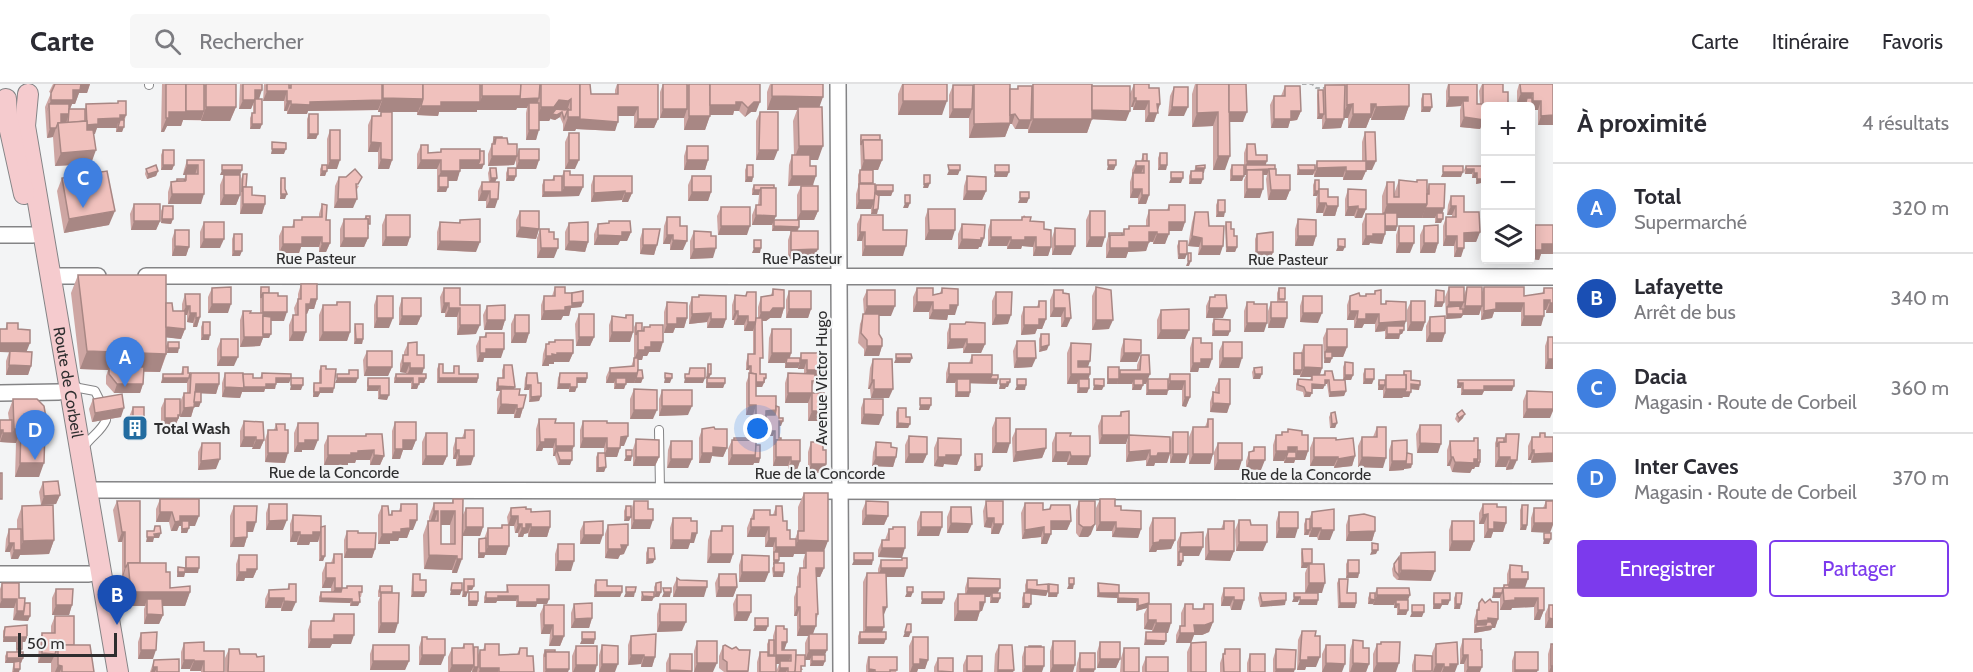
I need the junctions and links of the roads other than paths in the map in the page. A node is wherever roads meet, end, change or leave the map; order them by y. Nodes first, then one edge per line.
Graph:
1 (838, 84) edge
2 (34, 89) edge
3 (3, 109) edge
4 (0, 235) edge
5 (33, 235) junction
6 (50, 276) junction
7 (110, 276) edge
8 (134, 276) edge
9 (838, 276) junction
10 (1553, 277) edge
11 (63, 386) junction
12 (0, 393) edge
13 (102, 406) edge
14 (106, 420) edge
15 (659, 430) dead end
16 (80, 453) junction
17 (86, 490) junction
18 (660, 490) junction
19 (839, 490) junction
20 (1553, 492) edge
21 (0, 574) edge
22 (89, 574) junction
23 (106, 672) edge
24 (118, 672) edge
25 (841, 672) edge

1 - 9 street, Avenue Victor Hugo
2 - 3 main road
2 - 6 main road, Route de Corbeil
3 - 5 main road, Route de Corbeil
4 - 5 street
5 - 11 main road, Route de Corbeil
6 - 7 street
6 - 11 main road, Route de Corbeil
8 - 9 street, Rue Pasteur
9 - 10 street, Rue Pasteur
9 - 19 street, Avenue Victor Hugo
11 - 12 street
11 - 13 lane
11 - 16 main road, Route de Corbeil
11 - 22 main road, Route de Corbeil
14 - 16 lane
15 - 18 lane
16 - 17 main road, Route de Corbeil
17 - 18 street, Rue de la Concorde
17 - 24 main road, Route de Corbeil
18 - 19 street, Rue de la Concorde
19 - 20 street, Rue de la Concorde
19 - 25 street, Avenue Victor Hugo
21 - 22 street
22 - 23 main road, Route de Corbeil

